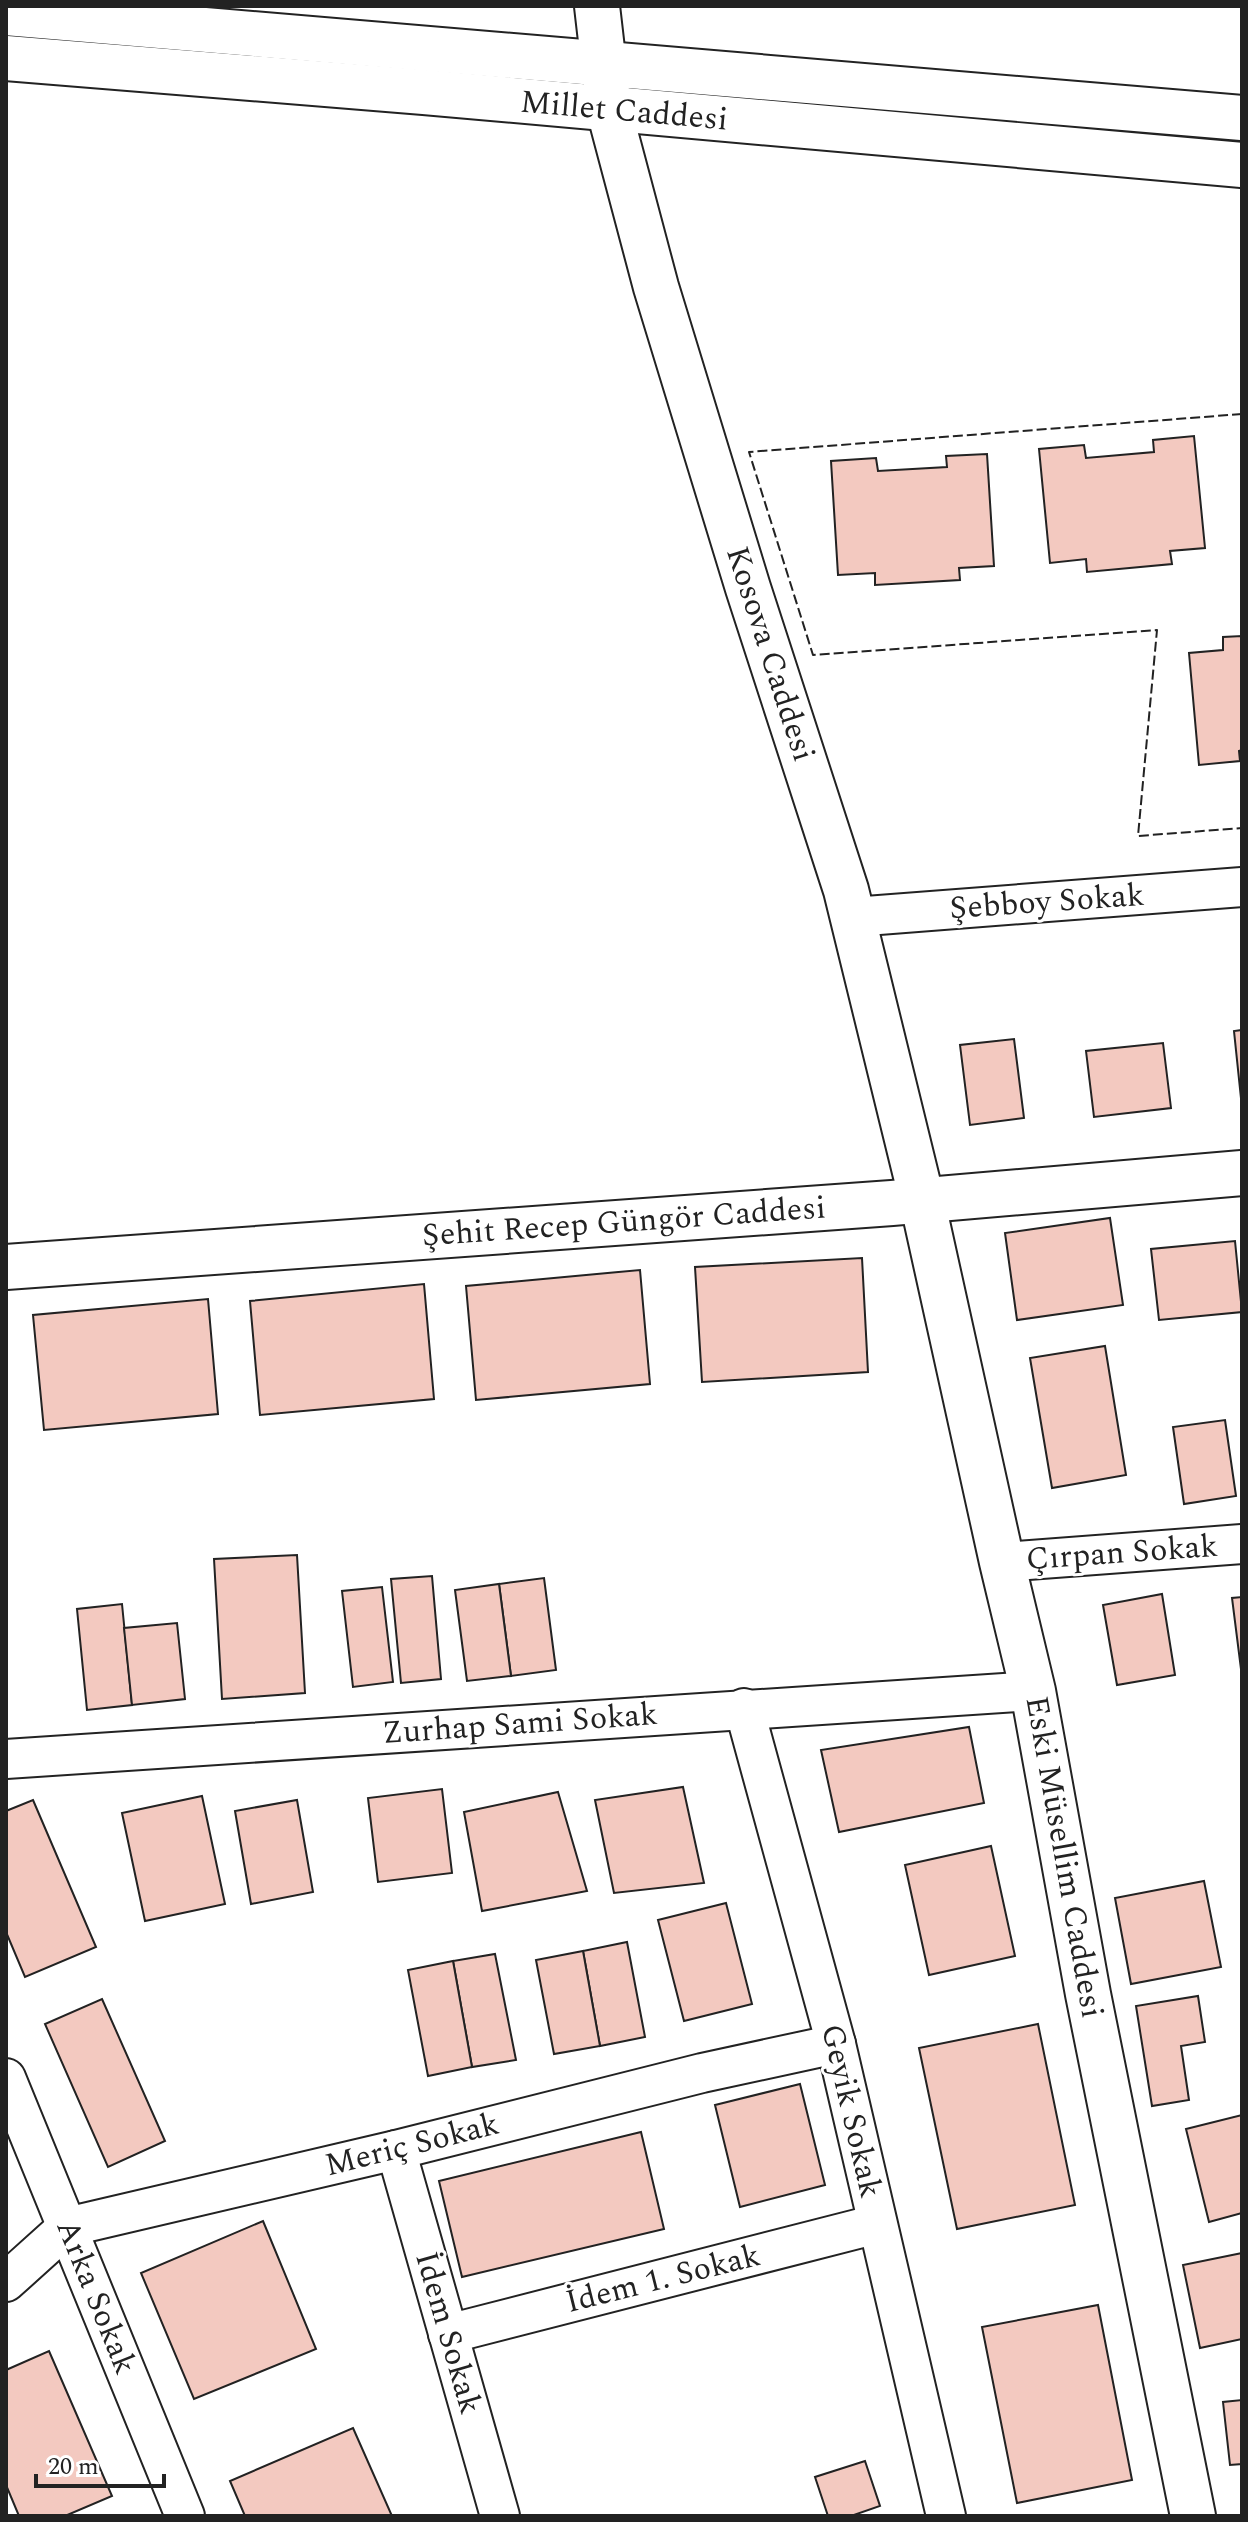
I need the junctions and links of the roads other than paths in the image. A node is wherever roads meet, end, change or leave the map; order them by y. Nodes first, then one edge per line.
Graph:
1 (597, 6) edge
2 (6, 13) edge
3 (6, 58) edge
4 (603, 64) junction
5 (609, 110) junction
6 (1242, 118) edge
7 (1242, 165) edge
8 (1242, 887) edge
9 (853, 917) junction
10 (1242, 1173) edge
11 (922, 1200) junction
12 (6, 1267) edge
13 (1242, 1544) edge
14 (1002, 1562) junction
15 (1033, 1691) junction
16 (744, 1708) junction
17 (6, 1759) edge
18 (836, 2044) junction
19 (6, 2078) edge
20 (396, 2150) junction
21 (877, 2224) junction
22 (67, 2227) junction
23 (6, 2282) edge
24 (448, 2334) junction
25 (185, 2516) edge
26 (500, 2516) edge
27 (946, 2516) edge
28 (1193, 2516) edge

1 - 4 street
2 - 4 street, Millet Caddesi
3 - 5 street, Millet Caddesi
4 - 5 street, Kosova Caddesi
4 - 6 street, Millet Caddesi
5 - 7 street, Millet Caddesi
5 - 9 street, Kosova Caddesi
8 - 9 street, Şebboy Sokak
9 - 11 street, Kosova Caddesi
10 - 11 street, Şehit Recep Güngör Caddesi
11 - 12 street, Şehit Recep Güngör Caddesi
11 - 14 street, Eski Müsellim Caddesi
13 - 14 street, Çırpan Sokak
14 - 15 street, Eski Müsellim Caddesi
15 - 16 street, Zurhap Sami Sokak
15 - 28 street, Eski Müsellim Caddesi
16 - 17 street, Zurhap Sami Sokak
16 - 18 street, Geyik Sokak
18 - 20 street, Meriç Sokak
18 - 21 street, Geyik Sokak
19 - 22 street, Arka Sokak
20 - 22 street, Meriç Sokak
20 - 24 street, İdem Sokak
21 - 24 street, İdem 1. Sokak
21 - 27 street, Geyik Sokak
22 - 23 street, Meriç Sokak
22 - 25 street, Arka Sokak
24 - 26 street, İdem Sokak

